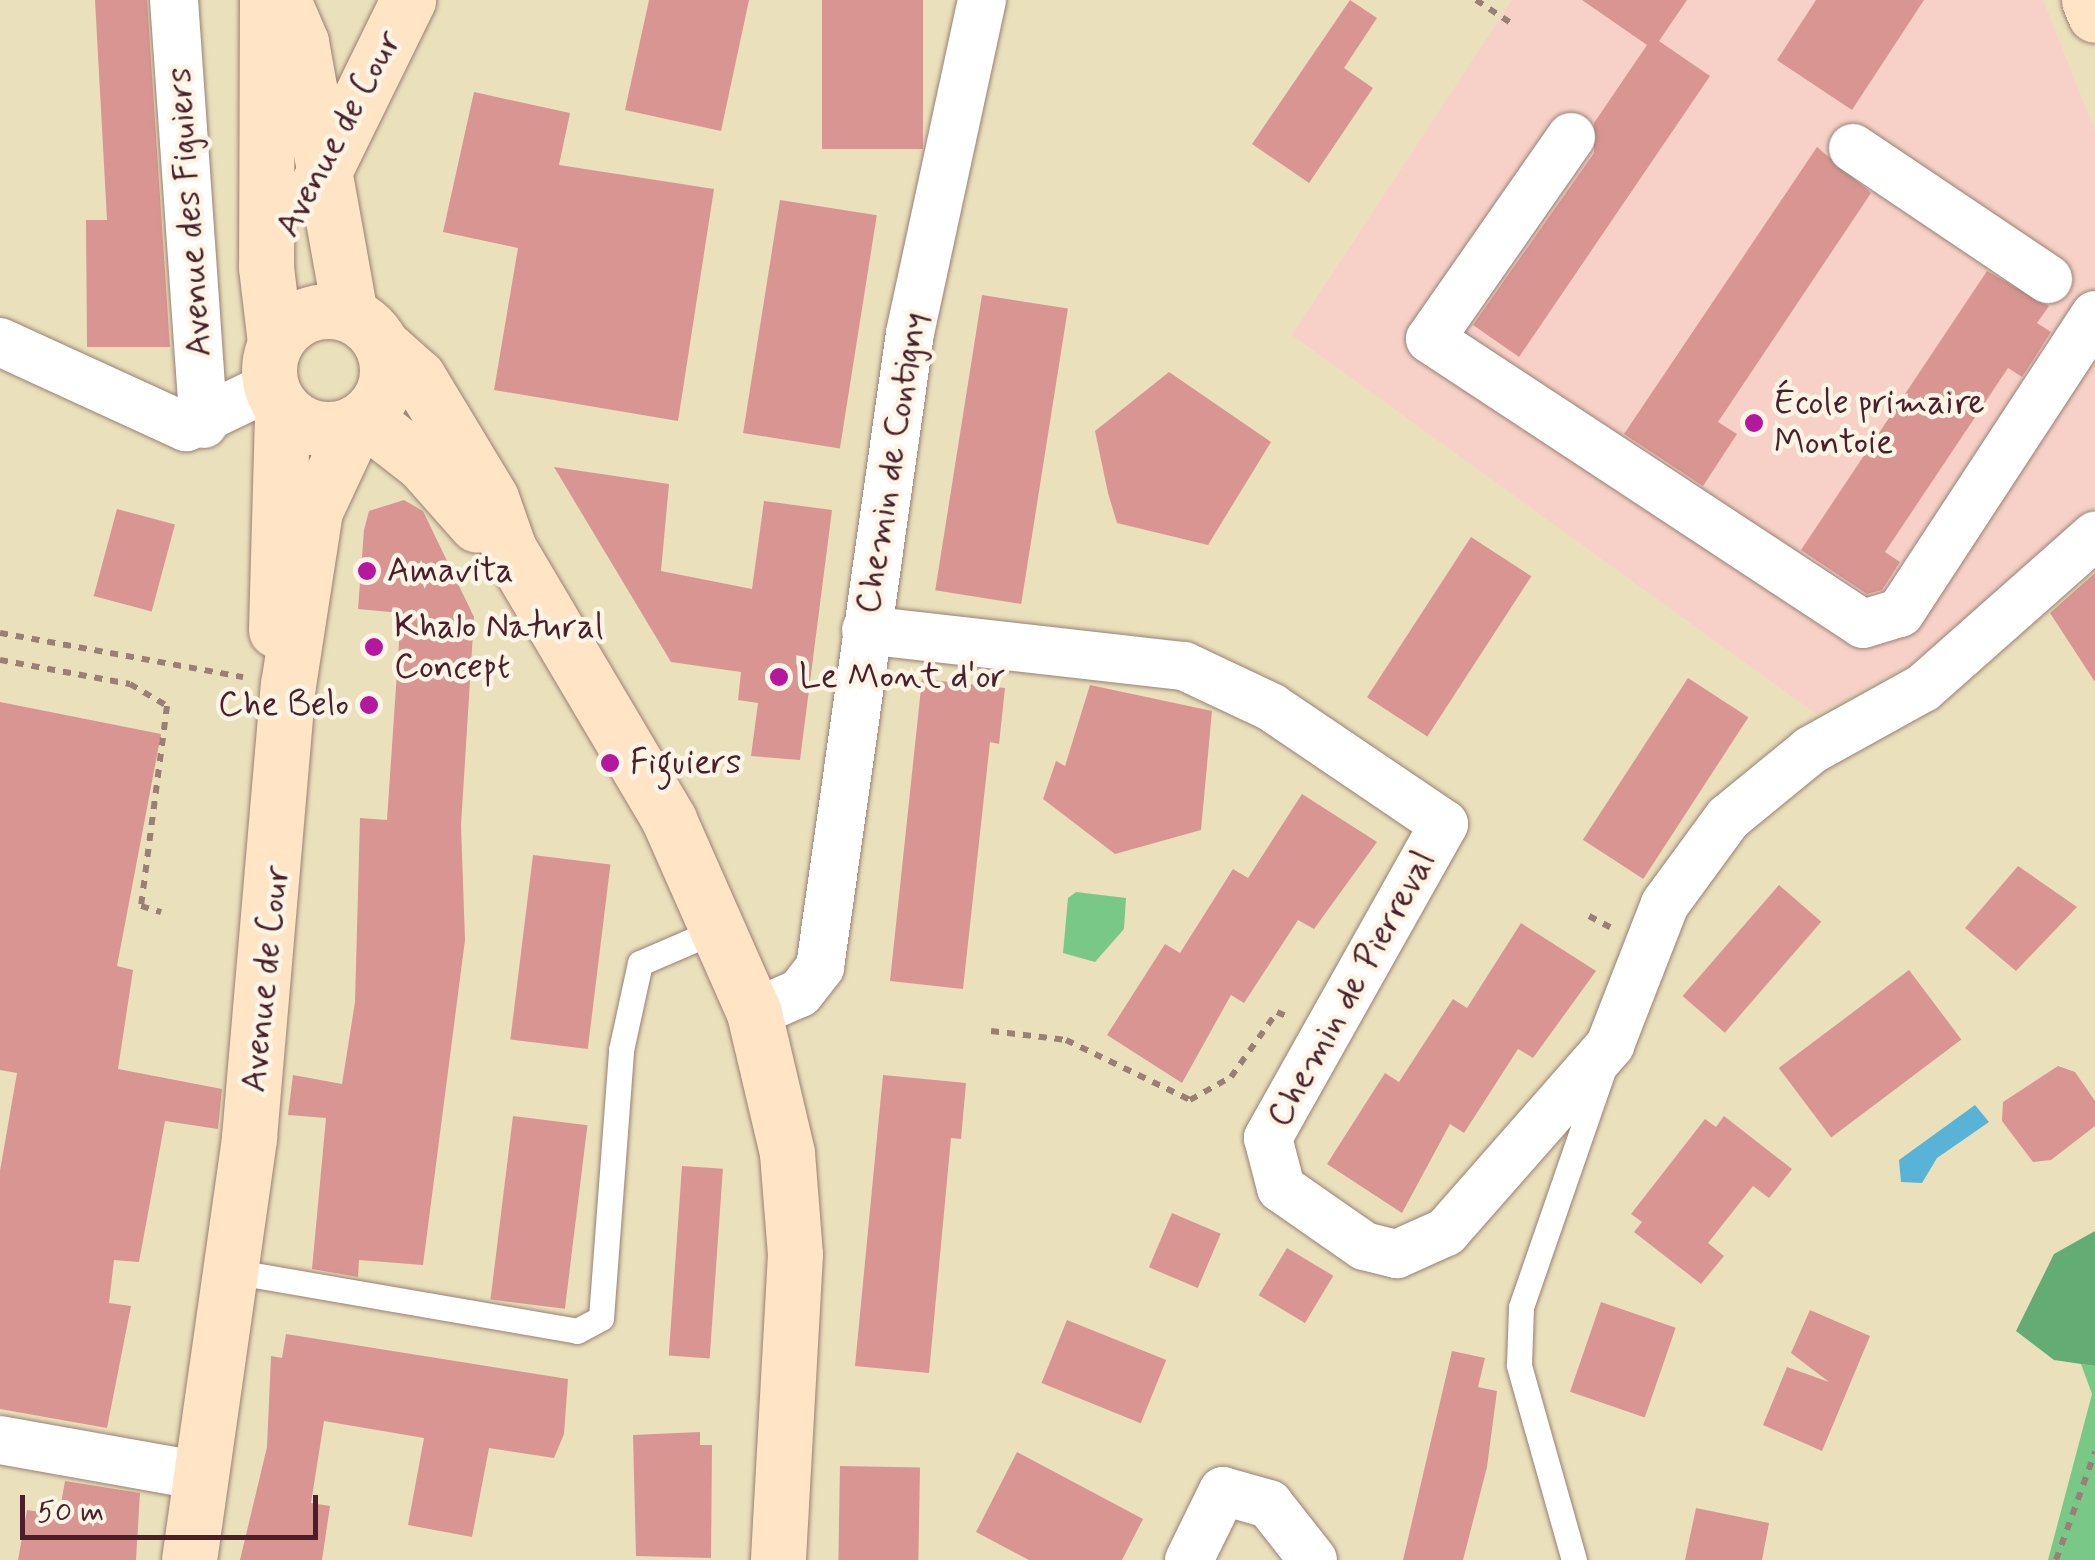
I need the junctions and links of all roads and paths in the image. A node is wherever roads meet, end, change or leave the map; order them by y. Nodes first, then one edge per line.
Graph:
1 (174, 0) edge
2 (267, 0) edge
3 (283, 0) edge
4 (408, 0) edge
5 (982, 0) edge
6 (1476, 0) edge
7 (2090, 0) edge
8 (2095, 15) edge
9 (1514, 25) dead end
10 (1571, 138) dead end
11 (1852, 148) dead end
12 (321, 178) junction
13 (266, 267) junction
14 (2048, 279) dead end
15 (2095, 315) edge
16 (367, 330) junction
17 (0, 342) edge
18 (276, 379) junction
19 (360, 421) junction
20 (204, 424) junction
21 (2095, 536) edge
22 (508, 549) junction
23 (866, 630) junction
24 (0, 633) edge
25 (0, 660) edge
26 (288, 685) junction
27 (161, 912) dead end
28 (719, 929) junction
29 (754, 1012) junction
30 (1277, 1012) dead end
31 (991, 1031) dead end
32 (1610, 1045) junction
33 (231, 1271) junction
34 (0, 1440) edge
35 (2095, 1452) edge
36 (203, 1476) junction
37 (189, 1560) edge
38 (778, 1560) edge
39 (1188, 1560) edge
40 (1314, 1560) edge
41 (1574, 1560) edge
42 (2056, 1560) edge

1 - 20 street, Avenue des Figuiers
2 - 13 street, Avenue des Figuiers
3 - 12 street
4 - 12 street, Avenue de Cour
5 - 23 street, Chemin de Contigny
6 - 9 path
7 - 8 street
10 - 15 street
11 - 14 street
12 - 13 street, Avenue de Cour
12 - 16 street
13 - 18 street, Avenue des Figuiers
16 - 18 street
16 - 19 street
16 - 22 street
17 - 20 street
18 - 19 street
18 - 20 street
18 - 26 street, Avenue de Cour
19 - 22 street
19 - 26 street, Avenue de Cour
21 - 32 street
22 - 28 street
23 - 29 street, Chemin de Contigny
23 - 32 street, Chemin de Pierreval
24 - 26 path
25 - 27 path
26 - 33 street, Avenue de Cour
28 - 29 street
28 - 33 lane
29 - 38 street
30 - 31 path
32 - 41 lane
33 - 36 street, Avenue de Cour
34 - 36 street
35 - 42 path
36 - 37 street, Avenue de Cour
39 - 40 street

